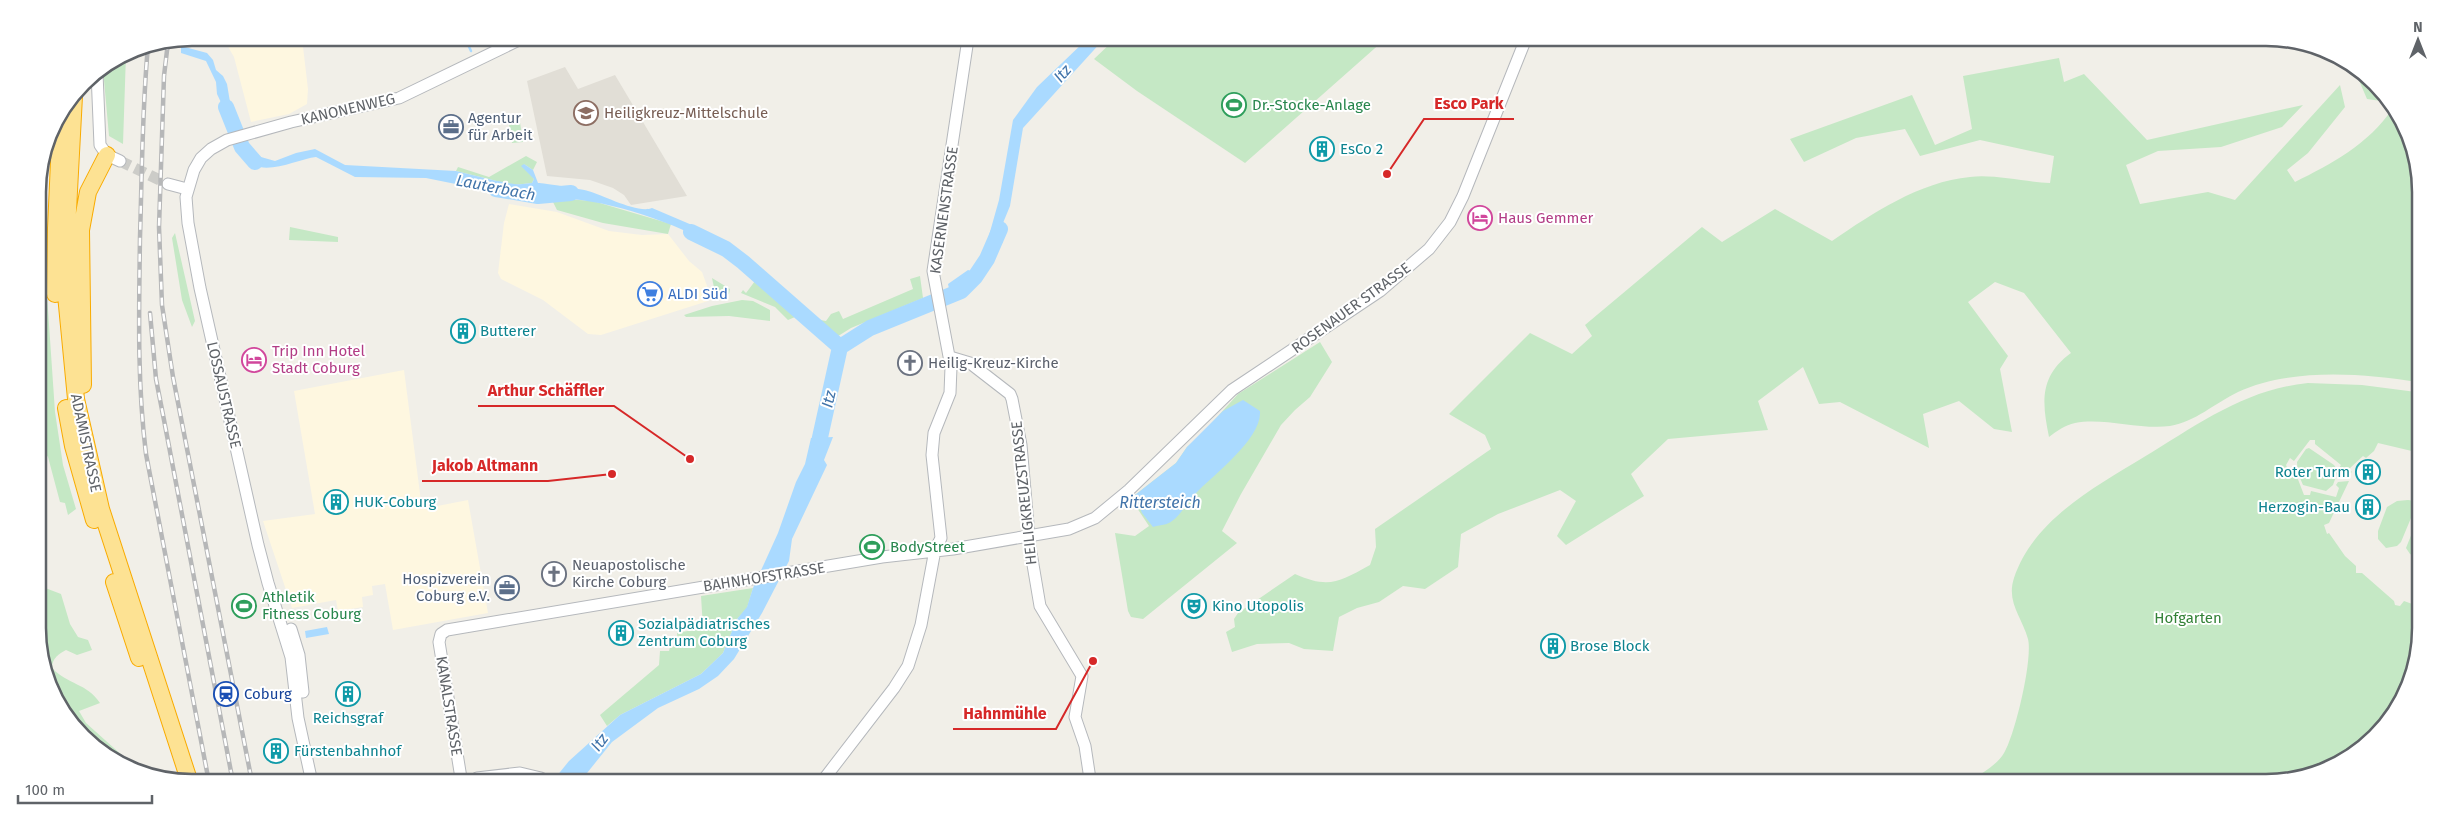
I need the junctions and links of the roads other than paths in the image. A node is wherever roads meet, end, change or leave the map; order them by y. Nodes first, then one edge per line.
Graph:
1 (506, 46) edge
2 (967, 46) edge
3 (1523, 46) edge
4 (97, 81) edge
5 (73, 107) edge
6 (61, 126) edge
7 (113, 158) joint
8 (168, 184) tunnel mouth
9 (187, 188) junction
10 (950, 357) junction
11 (85, 445) junction
12 (1029, 535) junction
13 (935, 550) junction
14 (441, 634) joint
15 (175, 773) edge
16 (187, 774) edge
17 (310, 774) edge
18 (460, 774) edge
19 (828, 774) edge
20 (1089, 774) edge

1 - 9 street, KANONENWEG
2 - 10 street, KASERNENSTRASSE
3 - 12 street, ROSENAUER STRASSE
4 - 7 street
5 - 11 highway, ADAMISTRASSE
6 - 15 highway, ADAMISTRASSE
7 - 11 highway
8 - 9 street
9 - 17 street, LOSSAUSTRASSE
10 - 12 street, HEILIGKREUZSTRASSE
10 - 13 street, KASERNENSTRASSE
11 - 16 highway, ADAMISTRASSE
12 - 13 street, BAHNHOFSTRASSE
12 - 20 street, HEILIGKREUZSTRASSE
13 - 14 street, BAHNHOFSTRASSE
13 - 19 street, KASERNENSTRASSE
14 - 18 street, KANALSTRASSE

